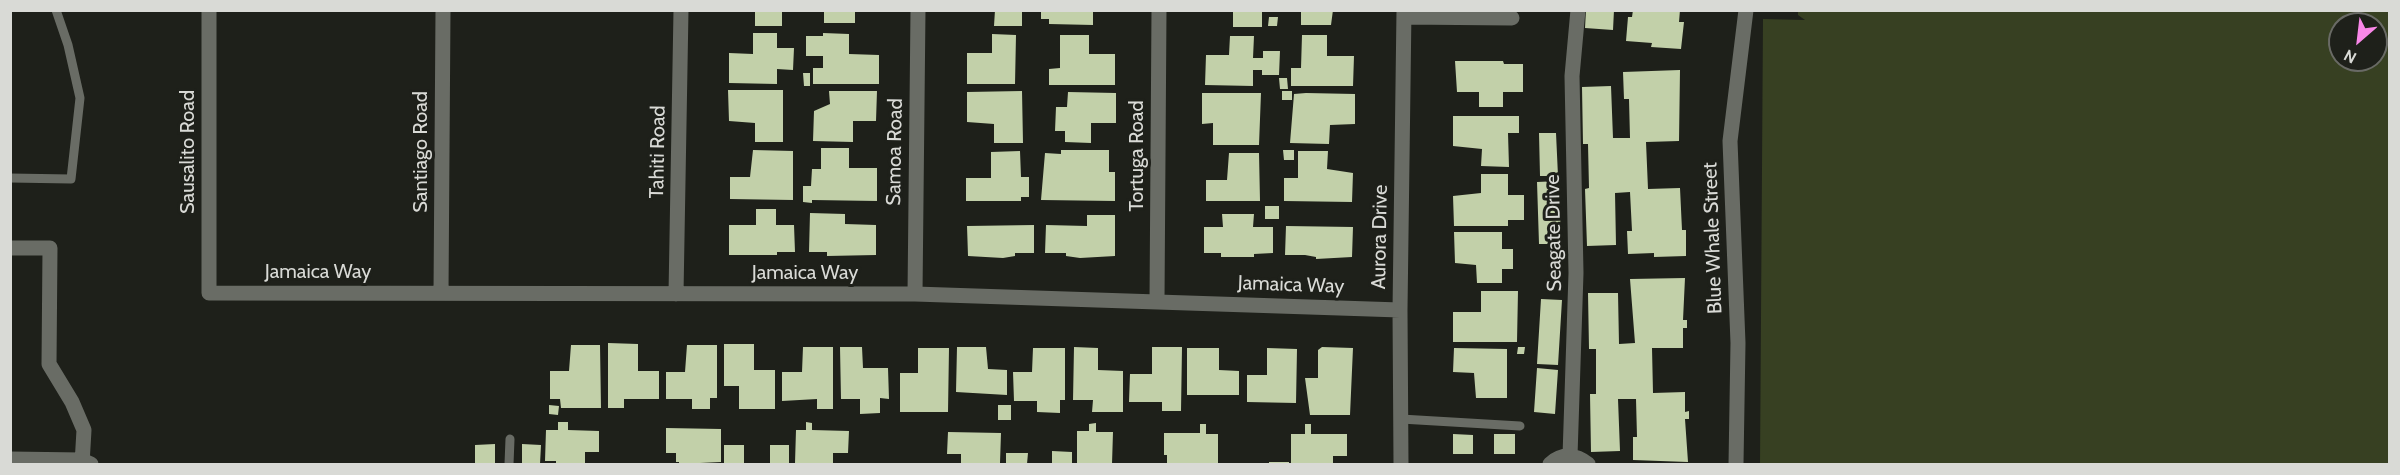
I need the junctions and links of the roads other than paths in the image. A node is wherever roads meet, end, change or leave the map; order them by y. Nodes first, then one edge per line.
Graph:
1 (56, 10) edge
2 (210, 10) edge
3 (443, 10) edge
4 (681, 10) edge
5 (918, 10) edge
6 (1159, 10) edge
7 (1578, 10) edge
8 (1746, 10) edge
9 (1404, 14) edge
10 (1512, 18) dead end
11 (10, 178) edge
12 (10, 248) edge
13 (209, 293) joint
14 (441, 293) junction
15 (676, 294) junction
16 (915, 294) junction
17 (1157, 301) junction
18 (1400, 310) junction
19 (1401, 419) junction
20 (1520, 426) dead end
21 (510, 439) dead end
22 (1570, 456) junction
23 (10, 459) edge
24 (86, 463) edge
25 (510, 465) edge
26 (1401, 465) edge
27 (1550, 465) edge
28 (1588, 465) edge
29 (1736, 465) edge

1 - 11 lane
2 - 13 street, Sausalito Road
3 - 14 street, Santiago Road
4 - 15 street, Tahiti Road
5 - 16 street, Samoa Road
6 - 17 street, Tortuga Road
7 - 22 street, Seagate Drive
8 - 29 street, Blue Whale Street
9 - 10 street
9 - 18 street, Aurora Drive
12 - 24 street
13 - 14 street, Jamaica Way
14 - 15 street, Jamaica Way
15 - 16 street, Jamaica Way
16 - 17 street, Jamaica Way
17 - 18 street, Jamaica Way
18 - 19 street, Aurora Drive
19 - 20 lane
19 - 26 street, Aurora Drive
21 - 25 lane
22 - 27 street
22 - 28 street
23 - 24 street

